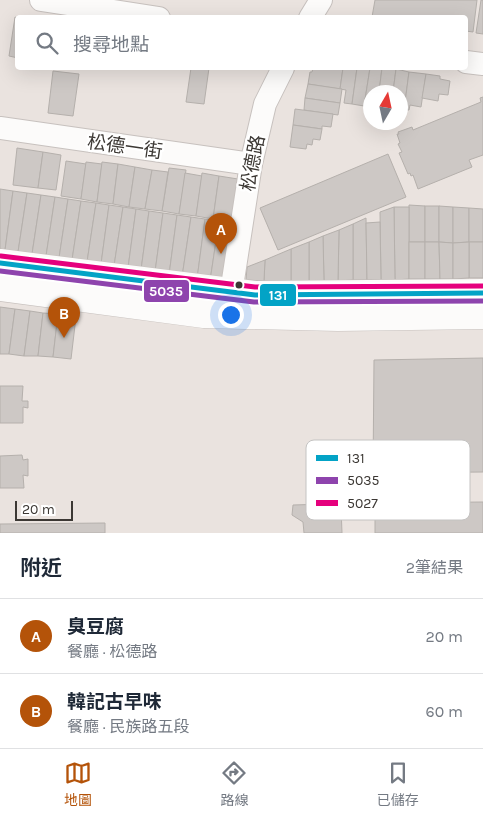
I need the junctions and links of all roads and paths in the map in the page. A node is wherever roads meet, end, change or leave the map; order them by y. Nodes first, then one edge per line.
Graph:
1 (41, 0) edge
2 (321, 0) edge
3 (139, 15) edge
4 (312, 15) edge
5 (468, 62) edge
6 (483, 64) edge
7 (282, 70) edge
8 (0, 128) edge
9 (251, 164) junction
10 (0, 263) edge
11 (0, 287) edge
12 (232, 293) junction
13 (483, 293) edge
14 (483, 315) edge

1 - 3 street
2 - 4 street
5 - 6 street
7 - 9 street, 松德路
8 - 9 street, 松德一街
9 - 12 street, 松德路
10 - 12 main road
11 - 14 main road
12 - 13 main road

